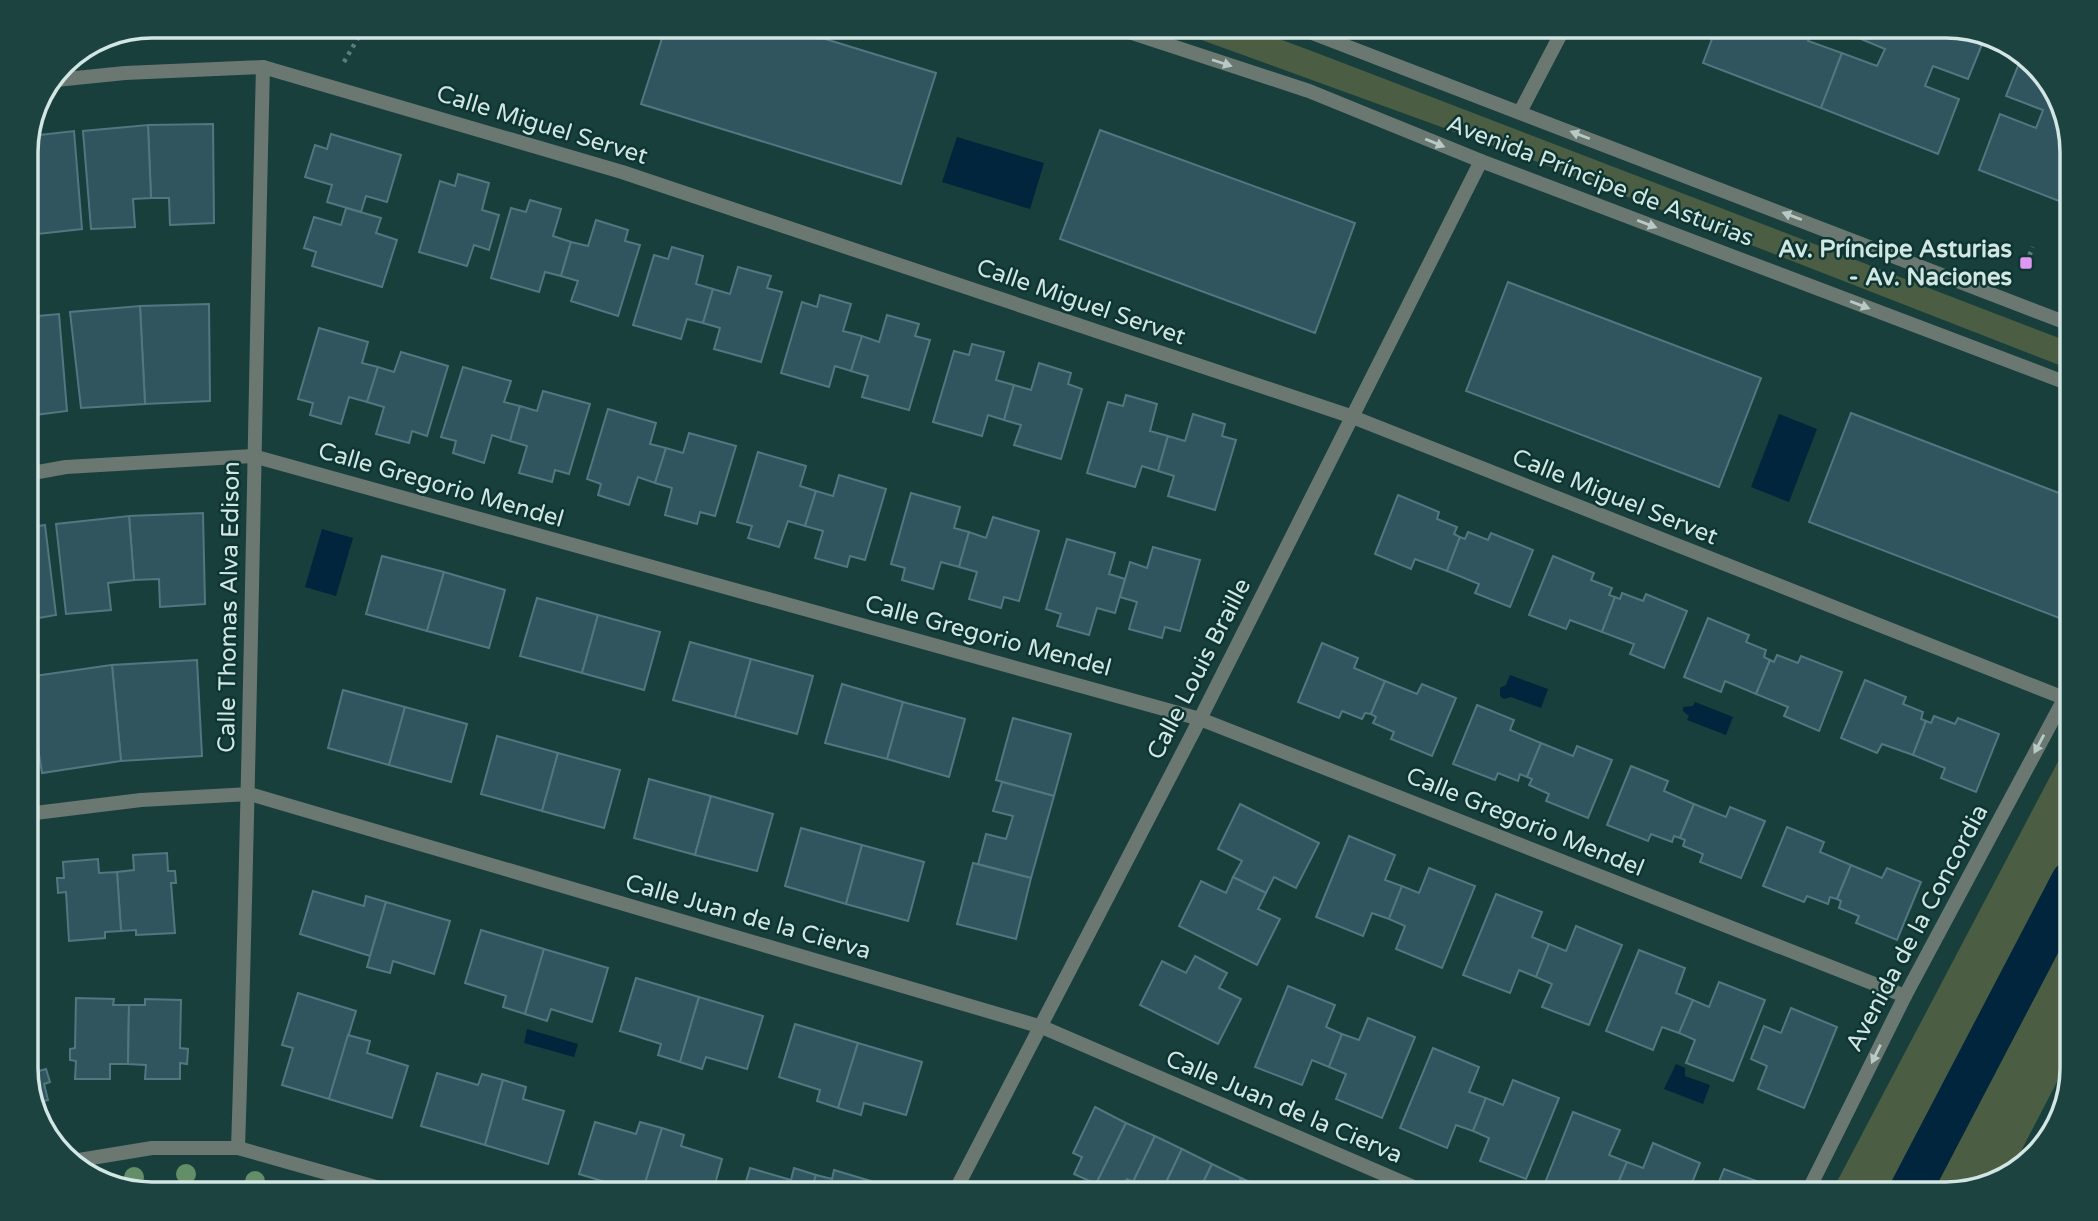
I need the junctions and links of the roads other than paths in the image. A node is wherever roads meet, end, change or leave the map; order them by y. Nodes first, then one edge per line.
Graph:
1 (1148, 38) edge
2 (1326, 38) edge
3 (1559, 38) edge
4 (263, 67) junction
5 (66, 79) edge
6 (1520, 112) junction
7 (1481, 161) junction
8 (2059, 320) edge
9 (2059, 381) edge
10 (1350, 416) junction
11 (253, 456) junction
12 (39, 472) edge
13 (2060, 696) edge
14 (2060, 706) edge
15 (1200, 719) junction
16 (250, 794) junction
17 (39, 812) edge
18 (1905, 996) junction
19 (1042, 1027) junction
20 (238, 1148) junction
21 (83, 1159) edge
22 (358, 1182) edge
23 (960, 1182) edge
24 (1402, 1182) edge
25 (1812, 1182) edge

1 -> 7 street, Avenida Príncipe de Asturias
2 - 6 street, Avenida Príncipe de Asturias
3 - 6 street
4 - 5 street, Calle Miguel Servet
4 - 10 street, Calle Miguel Servet
4 - 11 street, Calle Thomas Alva Edison
8 -> 6 street, Avenida Príncipe de Asturias
7 -> 9 street, Avenida Príncipe de Asturias
7 - 10 street, Calle Louis Braille
10 - 13 street, Calle Miguel Servet
10 - 15 street, Calle Louis Braille
11 - 12 street, Calle Gregorio Mendel
11 - 15 street, Calle Gregorio Mendel
11 - 16 street, Calle Thomas Alva Edison
14 -> 18 street, Avenida de la Concordia
15 - 18 street, Calle Gregorio Mendel
15 - 19 street, Calle Louis Braille
16 - 17 street, Calle Juan de la Cierva
16 - 19 street, Calle Juan de la Cierva
16 - 20 street, Calle Thomas Alva Edison
18 -> 25 street, Avenida de la Concordia
19 - 23 street, Calle Louis Braille
19 - 24 street, Calle Juan de la Cierva
20 - 21 street
20 - 22 street

